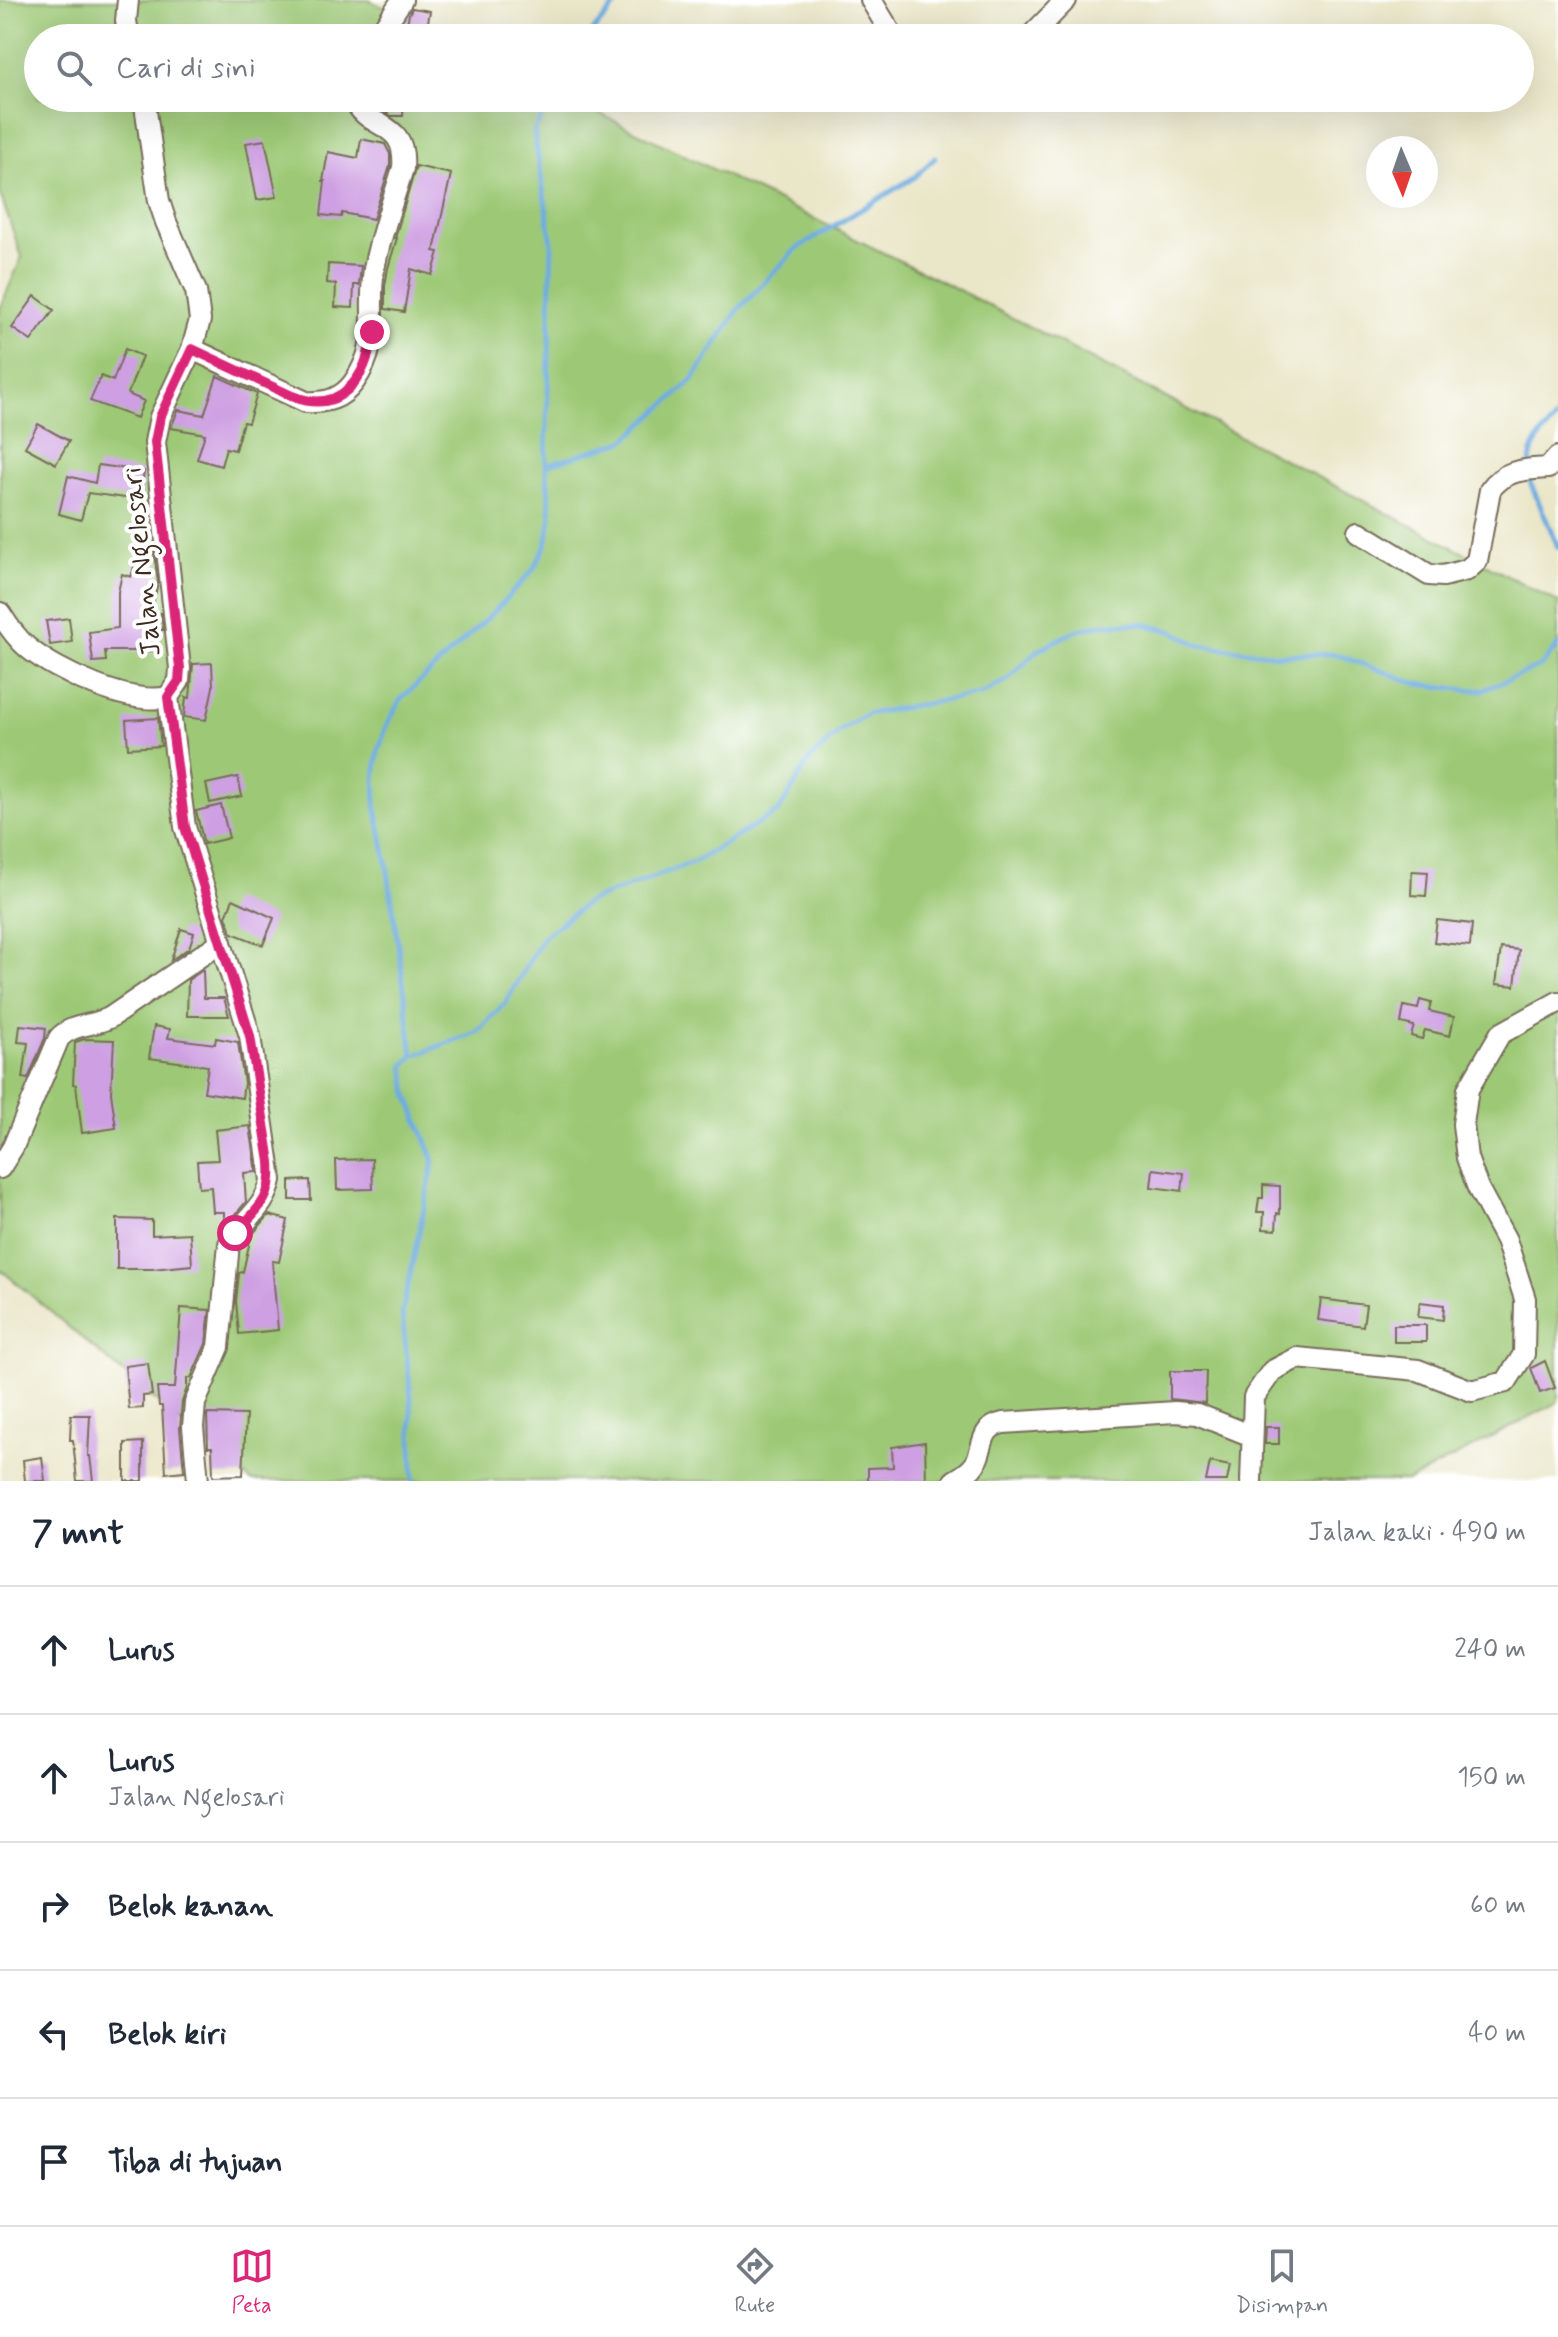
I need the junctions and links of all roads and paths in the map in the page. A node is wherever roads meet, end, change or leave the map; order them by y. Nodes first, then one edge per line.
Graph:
1 (128, 0) edge
2 (402, 0) edge
3 (871, 0) edge
4 (1066, 0) edge
5 (127, 24) edge
6 (386, 24) edge
7 (886, 24) edge
8 (1043, 24) edge
9 (146, 112) edge
10 (364, 112) edge
11 (192, 349) junction
12 (1558, 457) edge
13 (1359, 532) dead end
14 (0, 613) edge
15 (168, 697) junction
16 (221, 942) junction
17 (1558, 1002) edge
18 (0, 1168) edge
19 (1252, 1436) junction
20 (198, 1481) edge
21 (954, 1481) edge
22 (1251, 1481) edge

1 - 5 street
2 - 6 street
3 - 7 street
4 - 8 street
9 - 11 street, Jalan Ngelosari
10 - 11 street
11 - 15 street, Jalan Ngelosari
12 - 13 street
14 - 15 street
15 - 16 street
16 - 18 street
16 - 20 street
17 - 19 street
19 - 21 street
19 - 22 street

